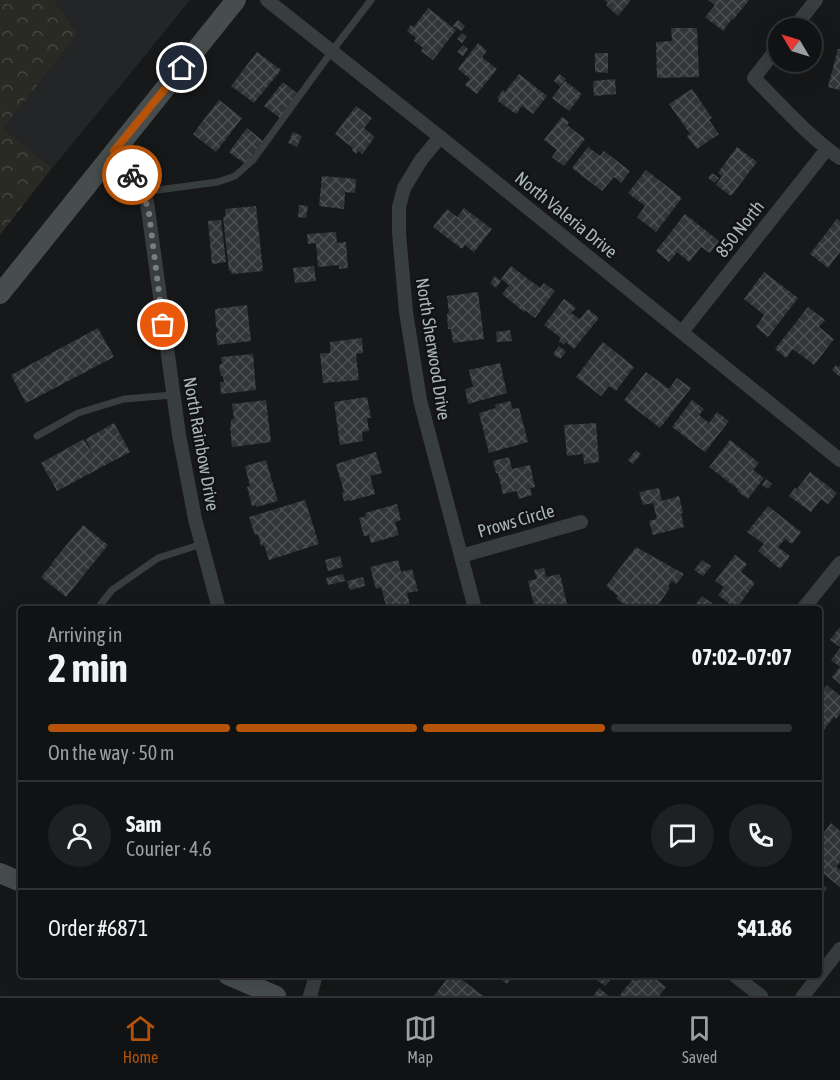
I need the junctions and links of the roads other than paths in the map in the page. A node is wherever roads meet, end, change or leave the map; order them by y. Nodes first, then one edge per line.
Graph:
1 (236, 0) edge
2 (267, 0) edge
3 (371, 0) edge
4 (816, 0) edge
5 (802, 18) edge
6 (332, 51) junction
7 (768, 60) edge
8 (440, 137) junction
9 (827, 149) junction
10 (114, 151) junction
11 (840, 158) edge
12 (143, 192) junction
13 (0, 294) edge
14 (682, 332) junction
15 (173, 395) junction
16 (37, 436) dead end
17 (840, 459) edge
18 (581, 522) dead end
19 (202, 544) junction
20 (461, 556) junction
21 (840, 563) edge
22 (99, 606) edge
23 (218, 606) edge
24 (475, 606) edge
25 (805, 606) edge
26 (0, 873) edge
27 (18, 881) edge
28 (840, 949) edge
29 (822, 971) edge
30 (235, 978) edge
31 (315, 978) edge
32 (739, 978) edge
33 (817, 978) edge
34 (276, 996) edge
35 (310, 996) edge
36 (760, 996) edge
37 (802, 996) edge

1 - 10 main road
2 - 6 street, North Valeria Drive
3 - 6 lane
4 - 5 street
6 - 8 street, North Valeria Drive
6 - 12 lane
7 - 9 street
8 - 14 street, North Valeria Drive
8 - 20 street, North Sherwood Drive
9 - 11 street
9 - 14 street, 850 North
10 - 12 street, North Rainbow Drive
10 - 13 main road
12 - 15 street, North Rainbow Drive
14 - 17 street, North Valeria Drive
15 - 16 lane
15 - 19 street, North Rainbow Drive
18 - 20 street, Prows Circle
19 - 22 lane
19 - 23 street, North Rainbow Drive
20 - 24 street, North Sherwood Drive
21 - 25 street
26 - 27 main road
28 - 29 street
30 - 34 main road
31 - 35 street
32 - 36 street
33 - 37 street

